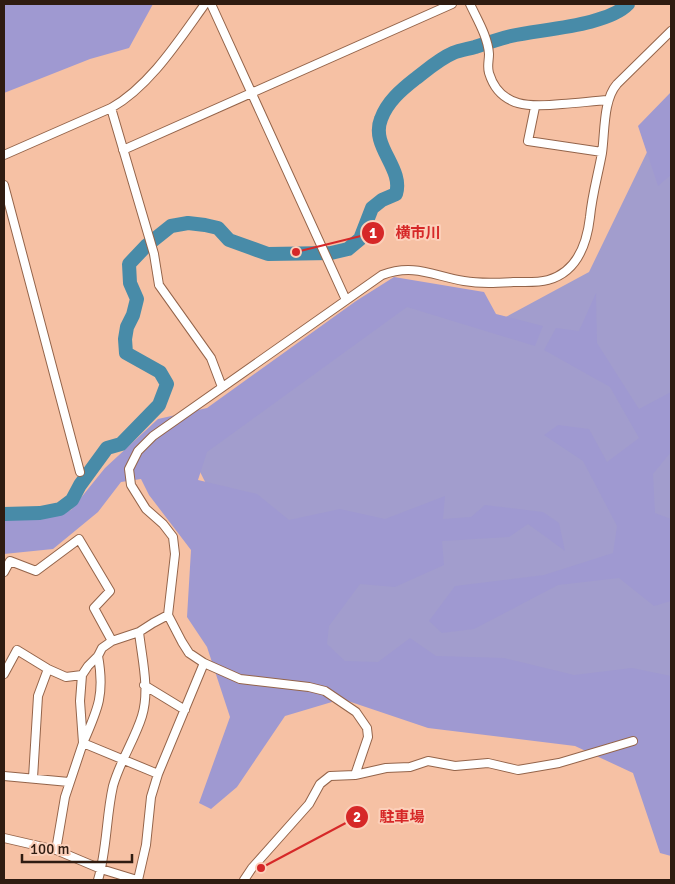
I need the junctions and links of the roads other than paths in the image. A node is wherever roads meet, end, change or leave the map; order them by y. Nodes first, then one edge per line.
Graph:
1 (205, 4) edge
2 (211, 4) edge
3 (452, 4) edge
4 (470, 4) edge
5 (671, 31) edge
6 (252, 93) junction
7 (608, 100) junction
8 (535, 106) junction
9 (111, 108) junction
10 (123, 150) junction
11 (602, 152) junction
12 (4, 155) edge
13 (4, 185) edge
14 (346, 300) junction
15 (222, 387) junction
16 (80, 472) dead end
17 (4, 572) edge
18 (168, 616) junction
19 (139, 632) junction
20 (112, 641) junction
21 (98, 656) junction
22 (6, 662) edge
23 (204, 663) junction
24 (48, 669) junction
25 (4, 674) edge
26 (82, 675) junction
27 (144, 685) junction
28 (185, 710) junction
29 (633, 741) dead end
30 (83, 743) junction
31 (122, 759) junction
32 (158, 774) junction
33 (355, 775) junction
34 (4, 776) edge
35 (33, 778) junction
36 (70, 782) junction
37 (4, 838) edge
38 (56, 850) junction
39 (101, 870) junction
40 (98, 880) edge
41 (138, 880) edge
42 (244, 880) edge

1 - 9 street
2 - 6 street
3 - 6 street
4 - 8 street
5 - 7 street
6 - 10 street
6 - 14 street
7 - 8 street
7 - 11 street
8 - 11 street
9 - 10 street
9 - 12 street
10 - 15 street
11 - 14 street
13 - 16 street
14 - 15 street
15 - 18 street
17 - 20 street
18 - 19 street
18 - 23 street
19 - 20 street
19 - 27 street
20 - 21 street
21 - 26 street
21 - 30 street
22 - 24 street
22 - 25 street
23 - 28 street
23 - 33 street
24 - 26 street
24 - 35 street
26 - 30 street
27 - 28 street
27 - 31 street
28 - 32 street
29 - 33 street
30 - 31 street
30 - 36 street
31 - 32 street
31 - 39 street
32 - 41 street
33 - 42 street
34 - 35 street
35 - 36 street
36 - 38 street
37 - 38 street
38 - 39 street
39 - 40 street
39 - 41 street

